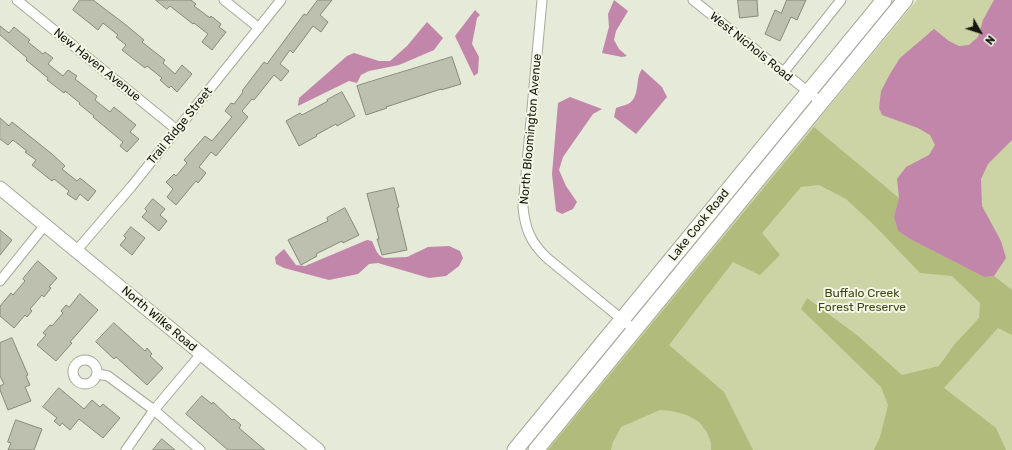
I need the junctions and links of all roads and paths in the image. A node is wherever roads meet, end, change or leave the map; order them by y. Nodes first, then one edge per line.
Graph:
1 (17, 0) edge
2 (224, 0) edge
3 (281, 0) edge
4 (542, 0) edge
5 (842, 0) edge
6 (884, 0) edge
7 (905, 0) edge
8 (699, 2) edge
9 (259, 28) junction
10 (783, 73) junction
11 (808, 93) junction
12 (821, 102) junction
13 (177, 130) junction
14 (0, 188) edge
15 (45, 225) junction
16 (78, 250) junction
17 (0, 281) edge
18 (622, 319) junction
19 (635, 330) junction
20 (201, 354) junction
21 (98, 374) dead end
22 (154, 410) junction
23 (126, 450) edge
24 (200, 450) edge
25 (318, 450) edge
26 (515, 450) edge
27 (536, 450) edge

1 - 13 street, New Haven Avenue
2 - 9 street
3 - 9 street, Trail Ridge Street
4 - 18 street, North Bloomington Avenue
5 - 10 street
6 - 11 main road, Lake Cook Road
7 - 12 main road, Lake Cook Road
8 - 10 street, West Nichols Road
9 - 13 street, Trail Ridge Street
10 - 11 street, West Nichols Road
11 - 12 street, West Nichols Road
11 - 18 main road, Lake Cook Road
12 - 19 main road, Lake Cook Road
13 - 16 street, Trail Ridge Street
14 - 15 street, North Wilke Road
15 - 16 street, North Wilke Road
15 - 17 street
16 - 20 street, North Wilke Road
18 - 19 street, North Bloomington Avenue
18 - 26 main road, Lake Cook Road
19 - 27 main road, Lake Cook Road
20 - 22 street
20 - 25 street, North Wilke Road
21 - 22 street
22 - 23 street
22 - 24 street

